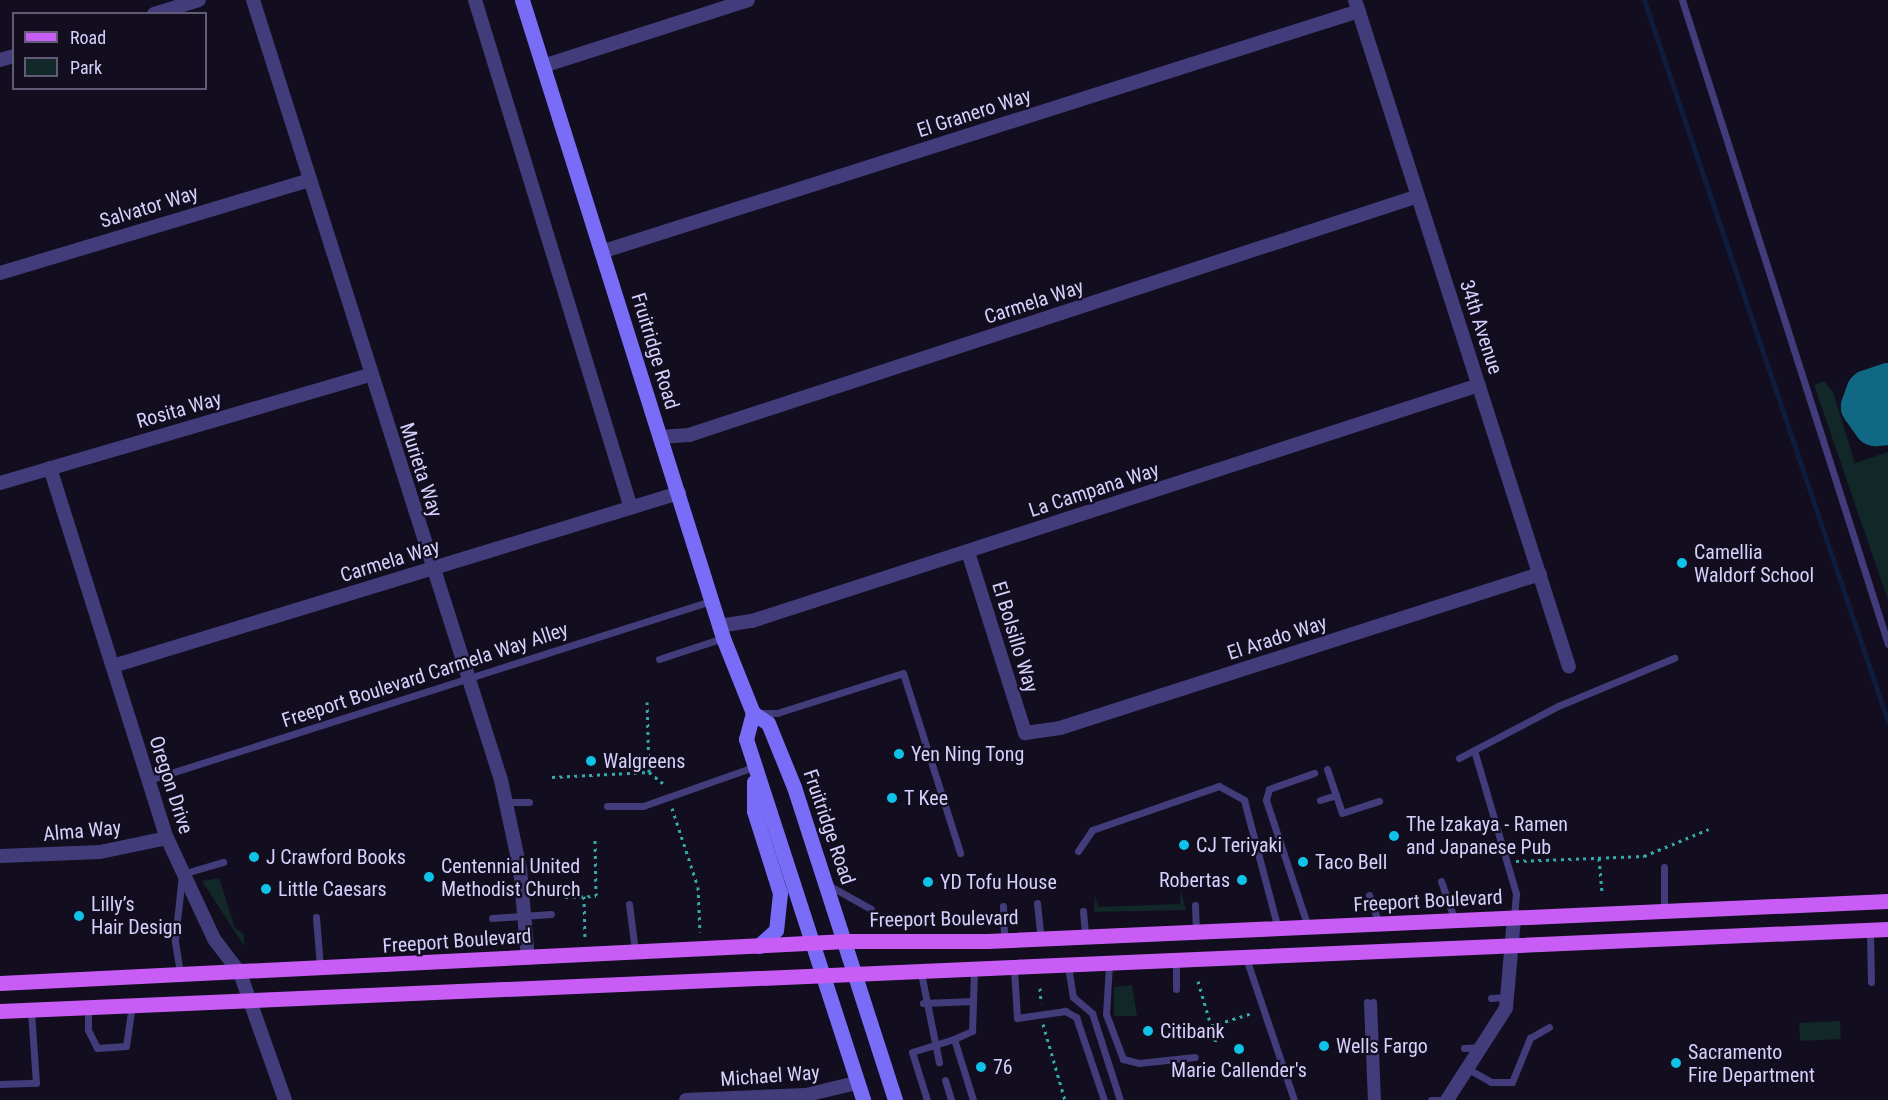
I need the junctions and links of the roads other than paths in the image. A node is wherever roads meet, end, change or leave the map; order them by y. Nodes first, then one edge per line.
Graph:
1 (199, 0) edge
2 (253, 0) edge
3 (475, 0) edge
4 (522, 0) edge
5 (748, 0) edge
6 (1682, 0) edge
7 (1357, 5) edge
8 (160, 12) edge
9 (543, 66) junction
10 (310, 180) junction
11 (1418, 196) junction
12 (601, 252) junction
13 (0, 273) edge
14 (370, 375) junction
15 (1479, 385) junction
16 (660, 438) junction
17 (50, 468) junction
18 (0, 483) edge
19 (679, 493) junction
20 (631, 508) junction
21 (968, 552) junction
22 (432, 569) junction
23 (1540, 574) junction
24 (711, 601) junction
25 (721, 632) junction
26 (1888, 644) edge
27 (1674, 658) dead end
28 (659, 659) dead end
29 (113, 666) junction
30 (1569, 667) dead end
31 (469, 678) junction
32 (753, 713) junction
33 (1025, 733) joint
34 (1474, 750) junction
35 (1459, 758) dead end
36 (754, 767) junction
37 (1327, 769) dead end
38 (1314, 773) dead end
39 (149, 780) junction
40 (1336, 795) junction
41 (1320, 800) dead end
42 (1379, 801) dead end
43 (506, 802) junction
44 (529, 802) dead end
45 (607, 806) dead end
46 (167, 838) junction
47 (1078, 851) dead end
48 (960, 854) dead end
49 (0, 856) edge
50 (223, 862) dead end
51 (1664, 867) dead end
52 (182, 874) junction
53 (1441, 881) dead end
54 (828, 885) junction
55 (1369, 895) dead end
56 (1888, 901) edge
57 (1037, 903) dead end
58 (629, 904) dead end
59 (1196, 905) dead end
60 (1003, 906) dead end
61 (871, 909) dead end
62 (1083, 911) dead end
63 (1664, 912) junction
64 (551, 914) dead end
65 (316, 917) dead end
66 (524, 917) junction
67 (492, 918) dead end
68 (1514, 918) junction
69 (1455, 921) junction
70 (1379, 924) junction
71 (1308, 927) junction
72 (1278, 928) junction
73 (1888, 929) edge
74 (1870, 930) junction
75 (1196, 932) junction
76 (1085, 937) junction
77 (1041, 939) junction
78 (1004, 940) junction
79 (846, 941) junction
80 (811, 943) junction
81 (758, 946) junction
82 (1513, 946) junction
83 (635, 951) junction
84 (528, 958) junction
85 (1246, 958) junction
86 (1176, 961) junction
87 (1109, 964) junction
88 (1068, 966) junction
89 (1014, 969) junction
90 (320, 970) junction
91 (974, 970) junction
92 (240, 973) junction
93 (921, 973) junction
94 (181, 976) junction
95 (856, 976) junction
96 (820, 977) junction
97 (1871, 982) dead end
98 (0, 983) edge
99 (1176, 989) dead end
100 (1510, 997) junction
101 (1491, 998) dead end
102 (973, 1001) junction
103 (133, 1003) junction
104 (252, 1003) junction
105 (923, 1003) junction
106 (88, 1005) junction
107 (31, 1010) junction
108 (0, 1011) edge
109 (1549, 1027) dead end
110 (954, 1039) junction
111 (933, 1046) junction
112 (1483, 1047) junction
113 (1464, 1048) dead end
114 (1195, 1058) dead end
115 (939, 1062) dead end
116 (1468, 1069) junction
117 (945, 1080) dead end
118 (856, 1083) junction
119 (0, 1084) edge
120 (285, 1100) edge
121 (686, 1100) edge
122 (862, 1100) edge
123 (895, 1100) edge
124 (927, 1100) edge
125 (951, 1100) edge
126 (973, 1100) edge
127 (1104, 1100) edge
128 (1120, 1100) edge
129 (1293, 1100) edge
130 (1371, 1100) edge
131 (1377, 1100) edge
132 (1431, 1100) edge
133 (1447, 1100) edge

1 - 8 street
2 - 10 street, Murieta Way
3 - 20 street
4 - 9 main road, Fruitridge Road
5 - 9 street
6 - 26 lane
7 - 11 street, 34th Avenue
7 - 12 street, El Granero Way
9 - 12 main road, Fruitridge Road
10 - 13 street, Salvator Way
10 - 14 street, Murieta Way
11 - 15 street, 34th Avenue
11 - 16 street, Carmela Way
12 - 16 main road, Fruitridge Road
14 - 17 street, Rosita Way
14 - 22 street, Murieta Way
15 - 21 street, La Campana Way
15 - 23 street, 34th Avenue
16 - 19 main road, Fruitridge Road
17 - 18 street, Rosita Way
17 - 29 street, Oregon Drive
19 - 20 street, Carmela Way
19 - 24 main road, Fruitridge Road
20 - 22 street, Carmela Way
21 - 25 street, La Campana Way
21 - 33 street, El Bolsillo Way
22 - 29 street, Carmela Way
22 - 31 street, Murieta Way
23 - 30 street, 34th Avenue
23 - 33 street, El Arado Way
24 - 25 main road, Fruitridge Road
24 - 31 lane, Freeport Boulevard Carmela Way Alley
25 - 28 lane
25 - 32 main road, Fruitridge Road
27 - 34 lane
29 - 39 street, Oregon Drive
31 - 39 lane, Freeport Boulevard Carmela Way Alley
31 - 43 street, Murieta Way
32 - 36 main road
32 - 48 lane
32 - 54 main road, Fruitridge Road
34 - 35 lane
34 - 68 lane
36 - 45 lane
36 - 80 main road
36 - 81 main road
37 - 40 lane
38 - 71 lane
39 - 46 street, Oregon Drive
40 - 41 lane
40 - 42 lane
43 - 44 lane
43 - 66 street, Murieta Way
46 - 49 street, Alma Way
46 - 52 street, Oregon Drive
47 - 72 lane
50 - 52 lane
51 - 63 lane
52 - 92 street, Oregon Drive
52 - 94 lane
53 - 69 lane
54 - 61 lane
54 - 79 main road, Fruitridge Road
55 - 70 lane
56 - 63 main road, Freeport Boulevard
57 - 77 lane
58 - 83 lane
59 - 75 lane
60 - 78 lane
62 - 76 lane
63 - 68 main road, Freeport Boulevard
64 - 66 lane
65 - 90 lane
66 - 67 lane
66 - 84 street, Murieta Way
68 - 69 main road, Freeport Boulevard
68 - 82 street
69 - 70 main road, Freeport Boulevard
70 - 71 main road, Freeport Boulevard
71 - 72 main road, Freeport Boulevard
72 - 75 main road, Freeport Boulevard
73 - 74 main road
74 - 82 main road
74 - 97 lane
75 - 76 main road, Freeport Boulevard
76 - 77 main road, Freeport Boulevard
77 - 78 main road, Freeport Boulevard
78 - 79 main road, Freeport Boulevard
79 - 80 main road, Freeport Boulevard
79 - 95 main road, Fruitridge Road
80 - 81 main road, Freeport Boulevard
80 - 96 main road
81 - 83 main road, Freeport Boulevard
82 - 85 main road
82 - 100 street
83 - 84 main road, Freeport Boulevard
84 - 90 main road, Freeport Boulevard
85 - 86 main road
85 - 129 lane
86 - 87 main road
86 - 99 lane
87 - 88 main road
87 - 114 lane
88 - 89 main road
88 - 128 lane
89 - 91 main road
89 - 127 lane
90 - 92 main road, Freeport Boulevard
91 - 93 main road
91 - 102 lane
92 - 94 main road, Freeport Boulevard
92 - 104 street, Oregon Drive
93 - 95 main road
93 - 105 lane
94 - 98 main road, Freeport Boulevard
95 - 96 main road
95 - 123 main road, Fruitridge Road
96 - 104 main road
96 - 118 main road
100 - 101 lane
100 - 112 street
102 - 105 lane
102 - 110 lane
103 - 104 main road
103 - 106 main road
103 - 106 lane
104 - 120 street, Oregon Drive
105 - 111 lane
106 - 107 main road
107 - 108 main road
107 - 119 lane
109 - 116 lane
110 - 111 lane
110 - 126 lane
111 - 115 lane
111 - 124 lane
112 - 113 lane
112 - 116 street
116 - 133 street
117 - 125 lane
118 - 121 street, Michael Way
118 - 122 main road
130 - 131 lane
132 - 133 lane

